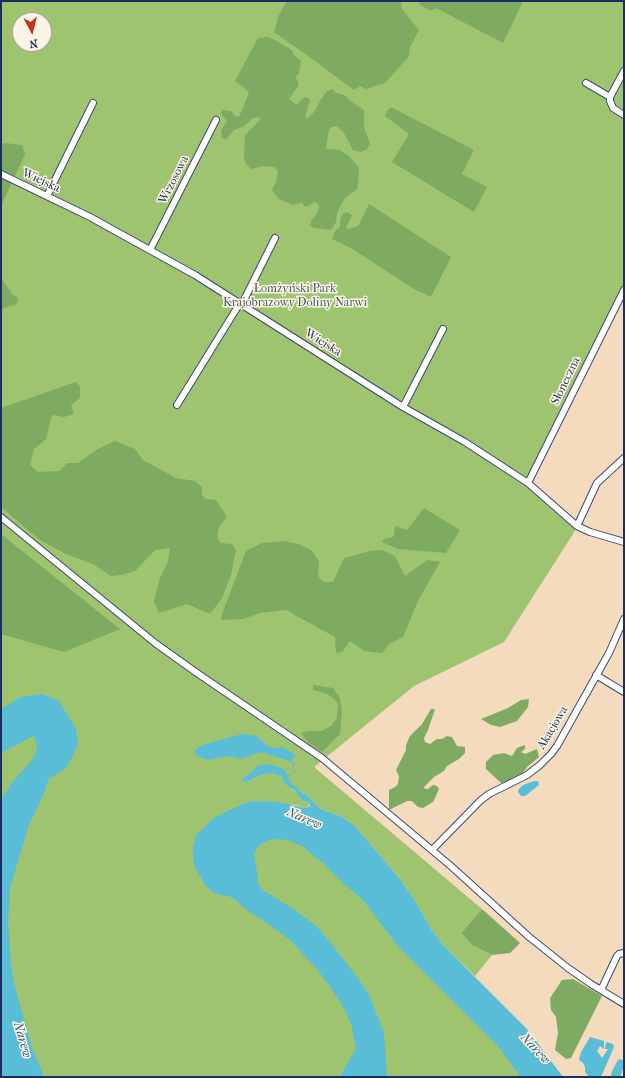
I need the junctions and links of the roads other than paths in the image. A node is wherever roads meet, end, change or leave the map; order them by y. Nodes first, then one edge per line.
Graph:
1 (624, 71) edge
2 (586, 83) dead end
3 (610, 97) junction
4 (93, 103) dead end
5 (624, 115) edge
6 (216, 120) dead end
7 (1, 174) edge
8 (47, 196) junction
9 (276, 238) dead end
10 (150, 250) junction
11 (624, 290) edge
12 (241, 304) junction
13 (443, 329) dead end
14 (177, 405) dead end
15 (403, 407) junction
16 (624, 458) edge
17 (528, 483) junction
18 (1, 517) edge
19 (577, 526) junction
20 (624, 542) edge
21 (624, 619) edge
22 (596, 675) junction
23 (624, 692) edge
24 (432, 850) junction
25 (624, 953) edge
26 (600, 990) junction
27 (624, 1004) edge

1 - 3 street
2 - 3 street
3 - 5 street
4 - 8 street
6 - 10 street, Wrzosowa
7 - 8 street, Wiejska
8 - 10 street, Wiejska
9 - 12 street
10 - 12 street, Wiejska
11 - 17 street, Słoneczna
12 - 14 street
12 - 15 street, Wiejska
13 - 15 street
15 - 17 street, Wiejska
16 - 19 street
17 - 19 street, Wiejska
18 - 24 street
19 - 20 street, Wiejska
21 - 22 street, Akacjowa
22 - 23 street
22 - 24 street, Akacjowa
24 - 26 street
25 - 26 street
26 - 27 street

